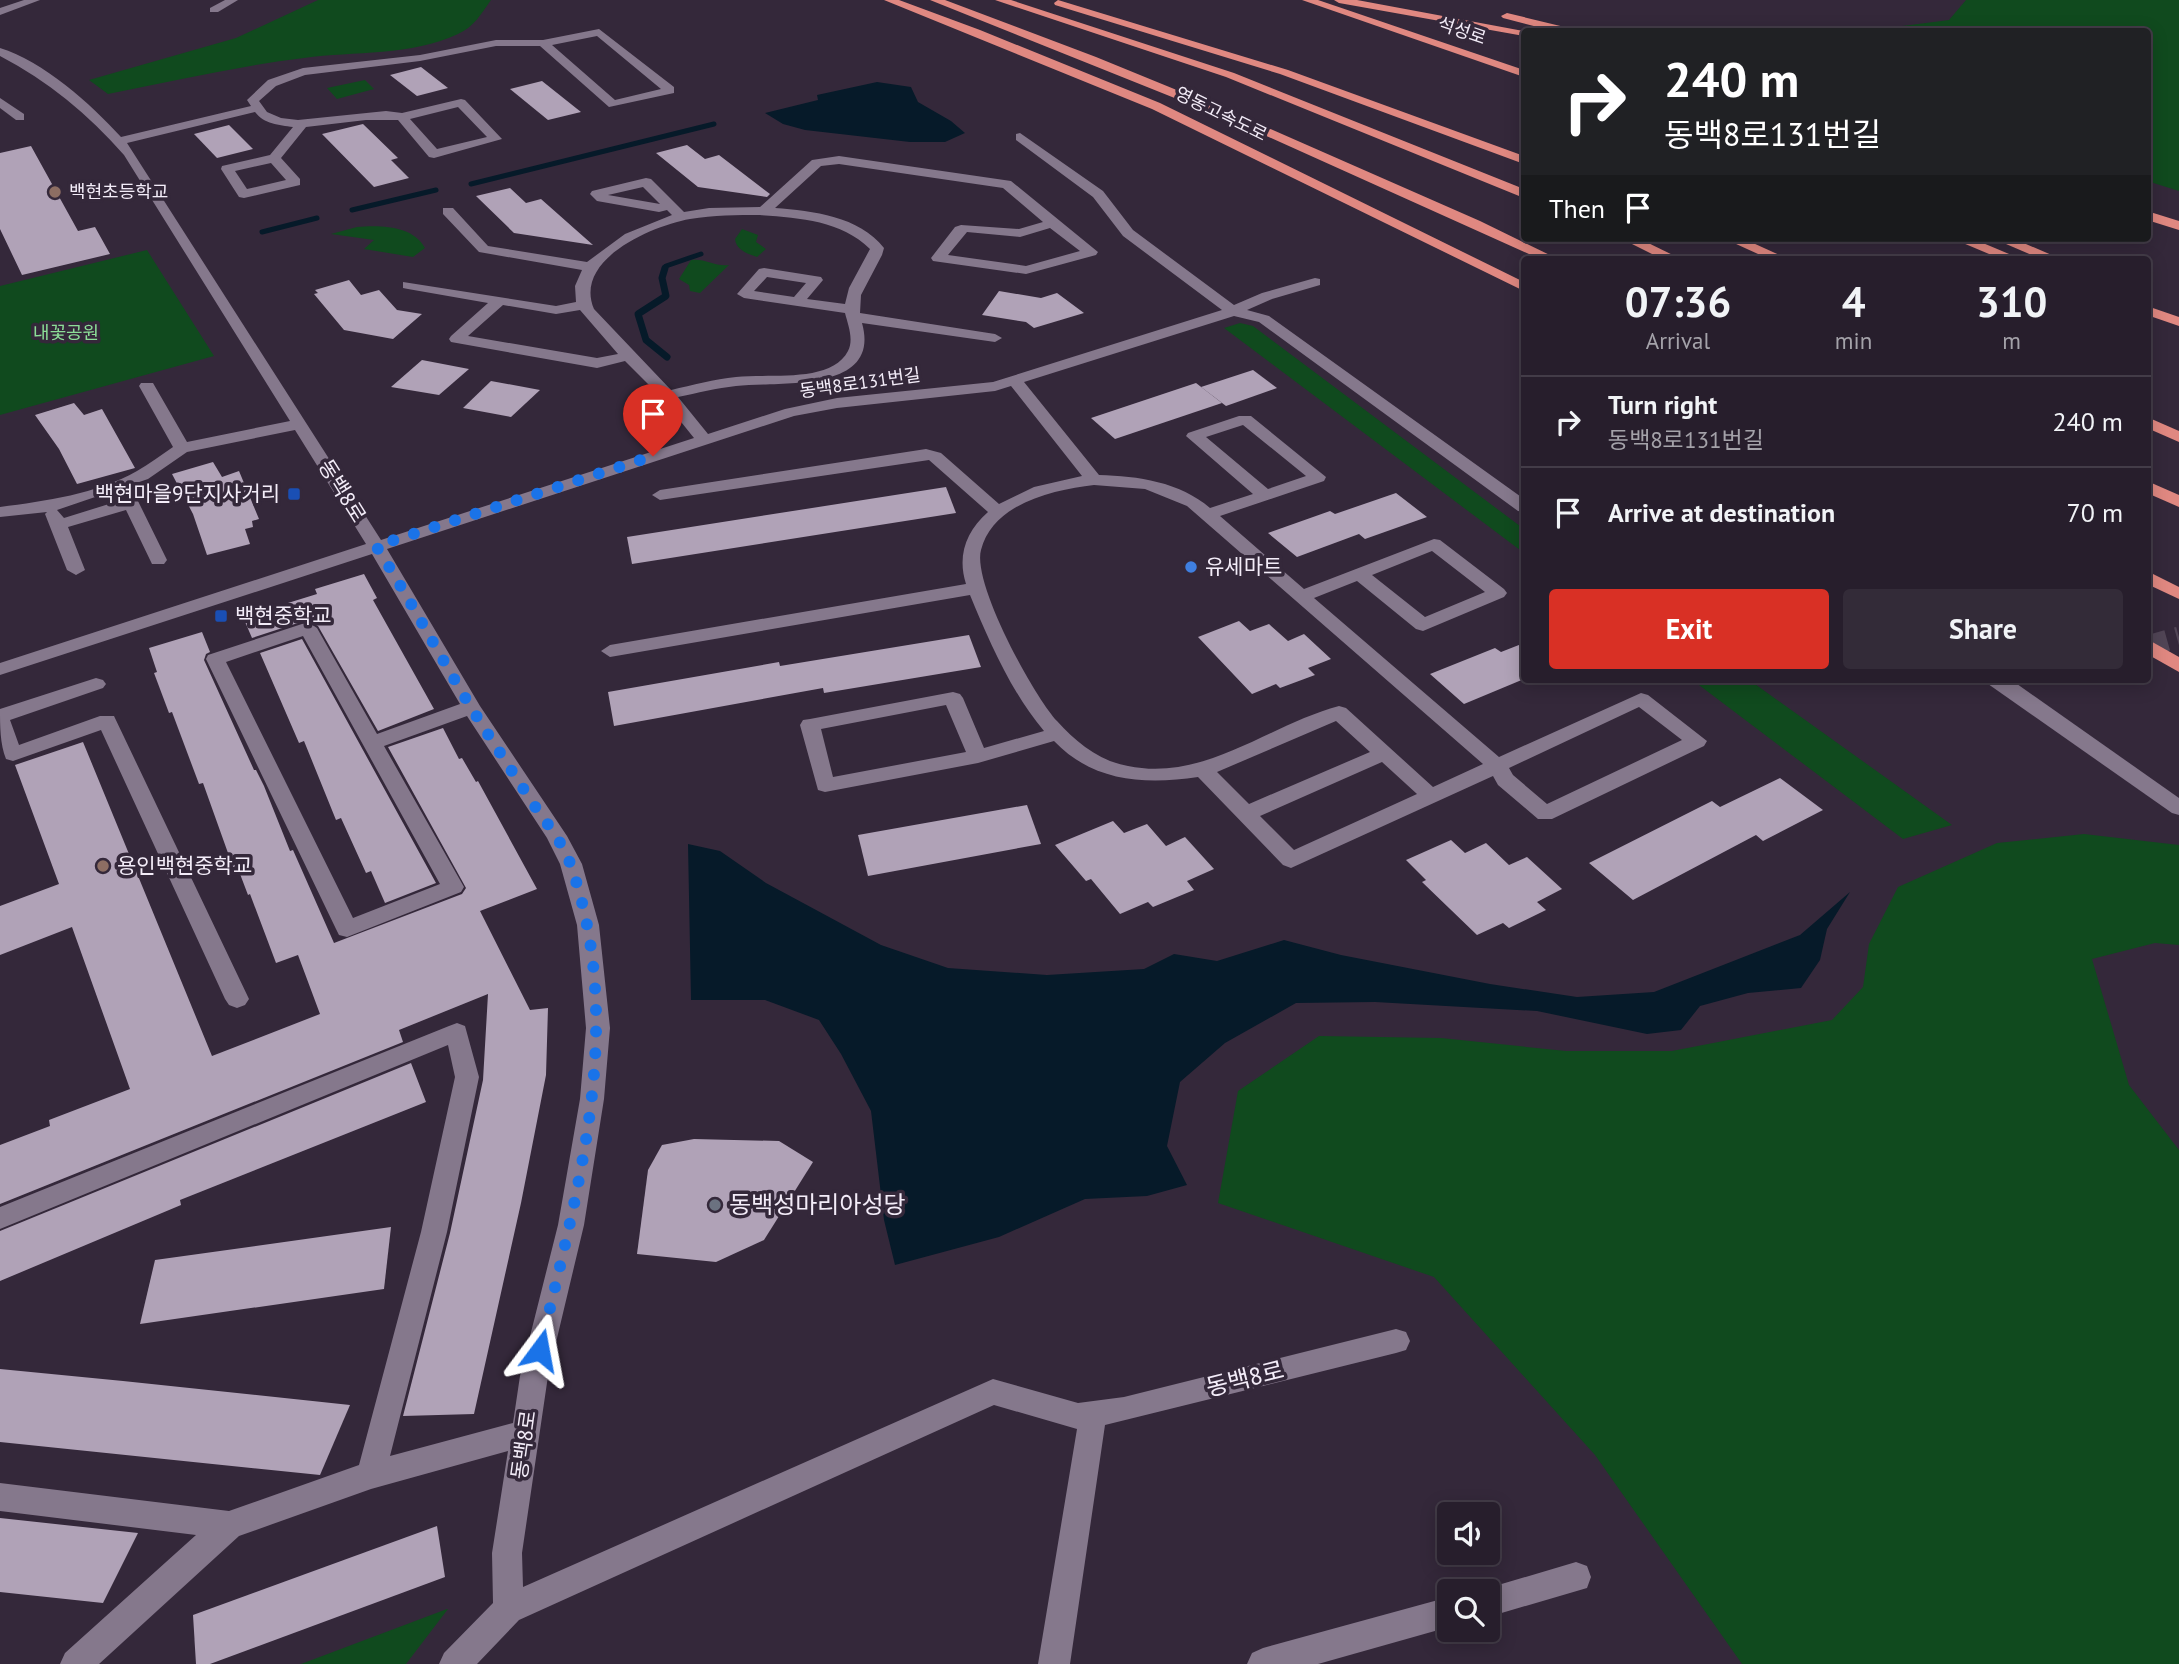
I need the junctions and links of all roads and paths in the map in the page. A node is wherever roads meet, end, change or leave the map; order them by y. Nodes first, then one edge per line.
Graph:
1 (36, 0) edge
2 (233, 0) edge
3 (889, 0) edge
4 (935, 0) edge
5 (1000, 0) edge
6 (1047, 0) edge
7 (1307, 0) edge
8 (1337, 0) edge
9 (1348, 0) edge
10 (214, 10) dead end
11 (0, 12) edge
12 (1489, 12) dead end
13 (1556, 28) edge
14 (1443, 31) dead end
15 (1521, 32) edge
16 (543, 43) junction
17 (0, 51) edge
18 (1521, 73) edge
19 (0, 102) edge
20 (258, 108) junction
21 (20, 117) dead end
22 (402, 117) junction
23 (302, 124) junction
24 (1020, 137) dead end
25 (119, 141) junction
26 (274, 158) junction
27 (1521, 158) edge
28 (1521, 193) edge
29 (671, 205) dead end
30 (2151, 207) edge
31 (448, 211) dead end
32 (763, 212) junction
33 (2151, 216) edge
34 (2179, 216) edge
35 (681, 217) junction
36 (1052, 223) junction
37 (2179, 226) edge
38 (1636, 242) edge
39 (1741, 242) edge
40 (1969, 242) edge
41 (2009, 242) edge
42 (1544, 256) edge
43 (1667, 256) edge
44 (1774, 256) edge
45 (2006, 256) edge
46 (2046, 256) edge
47 (590, 267) junction
48 (1315, 282) dead end
49 (408, 285) dead end
50 (1521, 286) edge
51 (2151, 296) edge
52 (500, 300) junction
53 (797, 302) dead end
54 (585, 305) junction
55 (2179, 306) edge
56 (1233, 311) junction
57 (2151, 312) edge
58 (854, 314) junction
59 (2179, 322) edge
60 (995, 338) dead end
61 (629, 356) junction
62 (1015, 381) junction
63 (147, 386) dead end
64 (668, 395) junction
65 (300, 424) junction
66 (2151, 424) edge
67 (2179, 437) edge
68 (704, 440) junction
69 (182, 448) junction
70 (1094, 480) junction
71 (2151, 488) edge
72 (660, 495) dead end
73 (1265, 495) junction
74 (2179, 502) edge
75 (1521, 505) edge
76 (51, 506) junction
77 (0, 512) edge
78 (999, 513) junction
79 (1210, 514) junction
80 (58, 525) junction
81 (376, 546) junction
82 (158, 560) dead end
83 (76, 570) dead end
84 (1359, 573) junction
85 (2151, 578) edge
86 (977, 588) junction
87 (2179, 594) edge
88 (1302, 596) junction
89 (2151, 648) edge
90 (610, 650) dead end
91 (2179, 666) edge
92 (0, 670) edge
93 (2006, 683) edge
94 (96, 684) dead end
95 (471, 707) junction
96 (0, 718) edge
97 (1056, 734) junction
98 (372, 743) junction
99 (1385, 753) junction
100 (978, 756) junction
101 (1497, 766) junction
102 (1203, 769) junction
103 (1431, 796) junction
104 (2179, 808) edge
105 (1246, 814) junction
106 (237, 999) dead end
107 (0, 1218) edge
108 (1396, 1341) dead end
109 (1093, 1415) junction
110 (525, 1433) junction
111 (371, 1475) junction
112 (0, 1497) edge
113 (229, 1525) junction
114 (1576, 1577) dead end
115 (1500, 1599) edge
116 (508, 1609) junction
117 (1437, 1615) edge
118 (76, 1664) edge
119 (456, 1664) edge
120 (1054, 1664) edge
121 (1263, 1664) edge

1 - 11 street
2 - 10 street
3 - 50 highway, 영동고속도로
4 - 42 highway, 영동고속도로
5 - 28 highway, 영동고속도로
6 - 27 highway
7 - 18 highway, 석성로
8 - 15 highway
9 - 14 highway
12 - 13 highway
16 - 16 street
16 - 20 street
17 - 25 street, 동백8로
19 - 21 street
20 - 23 street
20 - 25 street
22 - 22 street
22 - 23 street
23 - 26 street
24 - 56 street
25 - 65 street, 동백8로
26 - 26 street
29 - 35 street
30 - 34 highway
31 - 47 street
32 - 35 street
32 - 36 street
32 - 58 street
33 - 37 highway
35 - 47 street
36 - 36 street
38 - 43 highway
39 - 44 highway
40 - 45 highway
41 - 46 highway
47 - 54 street
48 - 56 street, 동백8로131번길
49 - 52 street
51 - 55 highway
52 - 54 street
52 - 61 street
53 - 58 street
54 - 61 street
56 - 62 street, 동백8로131번길
56 - 75 street
57 - 59 highway
58 - 60 street
58 - 64 street
61 - 64 street
62 - 68 street, 동백8로131번길
62 - 70 street
63 - 69 street
64 - 68 street
65 - 69 street
65 - 81 street, 동백8로
66 - 67 highway
68 - 81 street, 동백8로131번길
69 - 76 street
70 - 78 street
70 - 79 street
71 - 74 highway
72 - 78 street
73 - 73 street
73 - 79 street
76 - 77 street
76 - 80 street
78 - 86 street
79 - 88 street
80 - 82 street
80 - 83 street
81 - 92 street, 동백8로131번길
81 - 95 street, 동백8로
84 - 84 street
84 - 88 street
85 - 87 highway
86 - 90 street
86 - 97 street
88 - 101 street
89 - 91 highway
93 - 104 street
94 - 96 street
95 - 98 street
95 - 110 street, 동백8로
96 - 106 street
97 - 100 street
97 - 102 street
98 - 98 street
99 - 102 street
99 - 103 street
99 - 105 street
100 - 100 street
101 - 101 street
101 - 103 street
102 - 105 street
103 - 105 street
107 - 111 street
108 - 109 street, 동백8로
109 - 116 street, 동백8로
109 - 120 street
110 - 111 street
110 - 116 street, 동백8로
111 - 113 street
112 - 113 street
113 - 118 street
114 - 115 street
116 - 119 street, 동백8로
117 - 121 street

